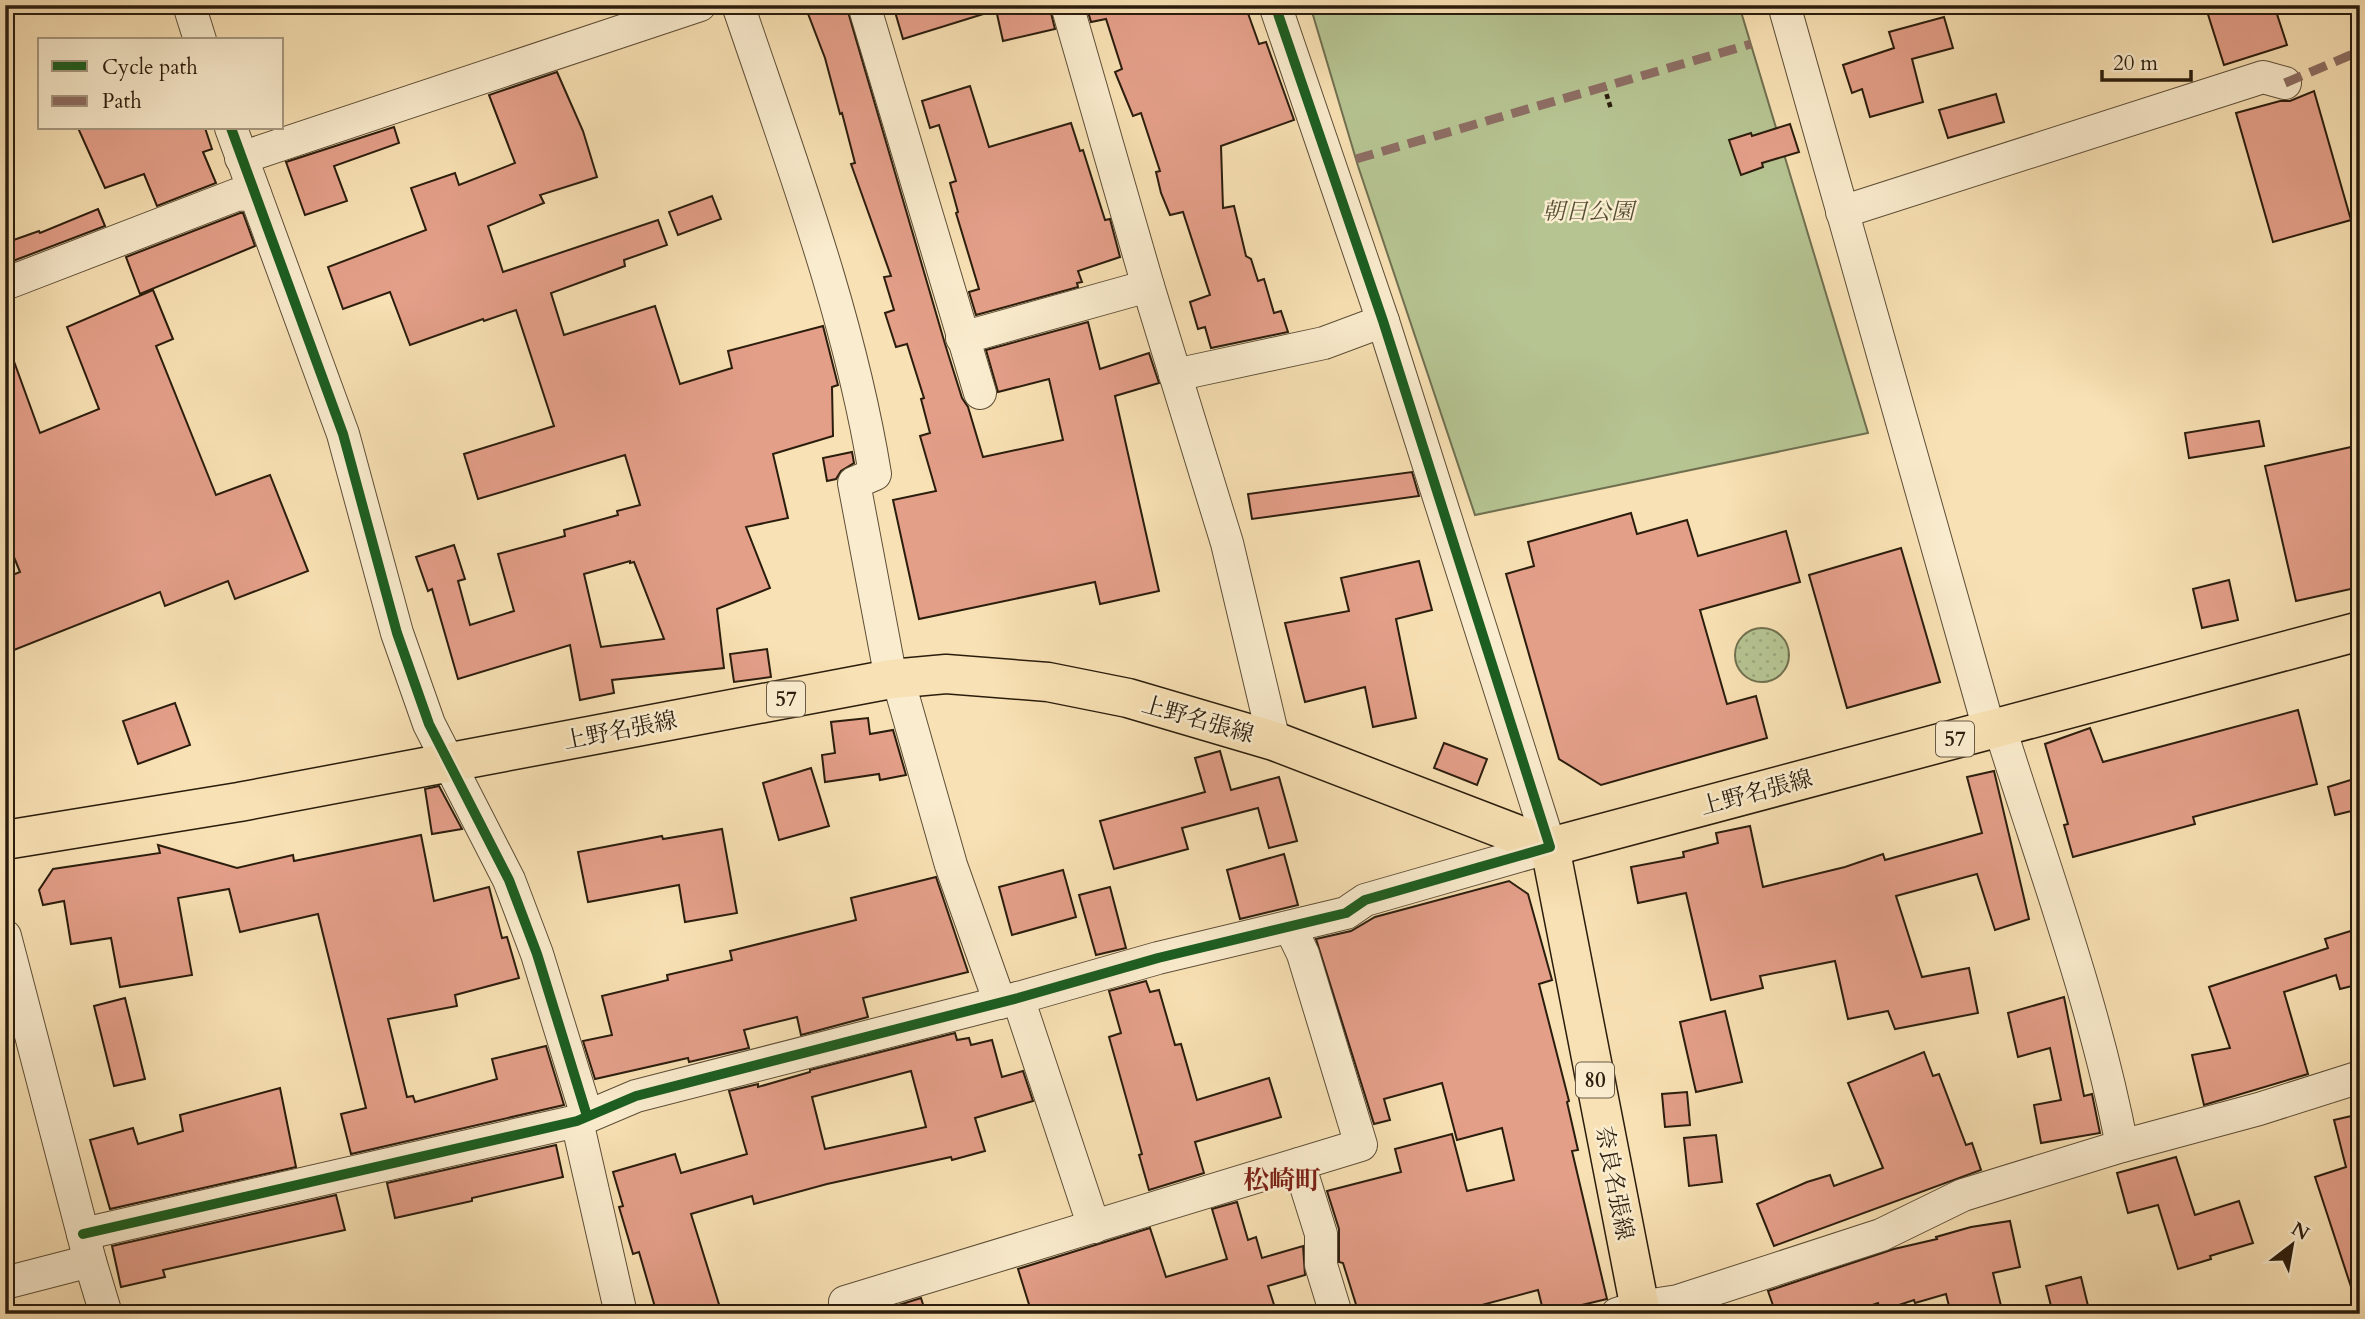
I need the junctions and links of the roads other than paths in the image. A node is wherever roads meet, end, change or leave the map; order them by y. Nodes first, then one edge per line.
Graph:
1 (188, 5) edge
2 (700, 5) edge
3 (738, 5) edge
4 (864, 5) edge
5 (1067, 5) edge
6 (1275, 5) edge
7 (1784, 5) edge
8 (199, 38) edge
9 (2285, 83) dead end
10 (232, 130) edge
11 (241, 158) junction
12 (255, 194) junction
13 (1842, 212) junction
14 (5, 284) edge
15 (1148, 286) junction
16 (1383, 321) junction
17 (962, 338) junction
18 (1175, 375) junction
19 (981, 393) dead end
20 (2360, 631) edge
21 (894, 679) junction
22 (1994, 729) junction
23 (1274, 741) junction
24 (450, 762) junction
25 (5, 840) edge
26 (1550, 847) junction
27 (1290, 927) junction
28 (5, 936) edge
29 (11, 980) edge
30 (1009, 1000) junction
31 (2360, 1077) edge
32 (582, 1119) junction
33 (2122, 1146) junction
34 (1299, 1164) junction
35 (1094, 1227) junction
36 (86, 1247) junction
37 (5, 1283) edge
38 (1632, 1311) edge
39 (106, 1314) edge
40 (621, 1314) edge
41 (848, 1314) edge
42 (1335, 1314) edge

1 - 8 street
2 - 11 street
3 - 21 street
4 - 17 street
5 - 15 street
6 - 16 street
7 - 13 street
9 - 13 street
10 - 11 street
11 - 12 street
12 - 14 street
12 - 24 street
13 - 22 street
15 - 17 street
15 - 18 street
16 - 18 street
16 - 26 street
17 - 19 street
18 - 23 street
20 - 22 main road, 上野名張線 / 57
21 - 23 main road, 上野名張線 / 57
21 - 24 main road, 上野名張線 / 57
21 - 30 street
22 - 26 main road, 上野名張線 / 57
22 - 33 street
23 - 26 main road, 上野名張線 / 57
24 - 25 main road, 上野名張線 / 57
24 - 32 street
26 - 27 street
26 - 38 main road, 奈良名張線 / 80
27 - 30 street
27 - 34 street
28 - 29 street
29 - 36 street
30 - 32 street
30 - 35 street
31 - 33 street
32 - 36 street
32 - 40 street
33 - 38 street
34 - 35 street
34 - 42 street
35 - 41 street
36 - 37 street
36 - 39 street

